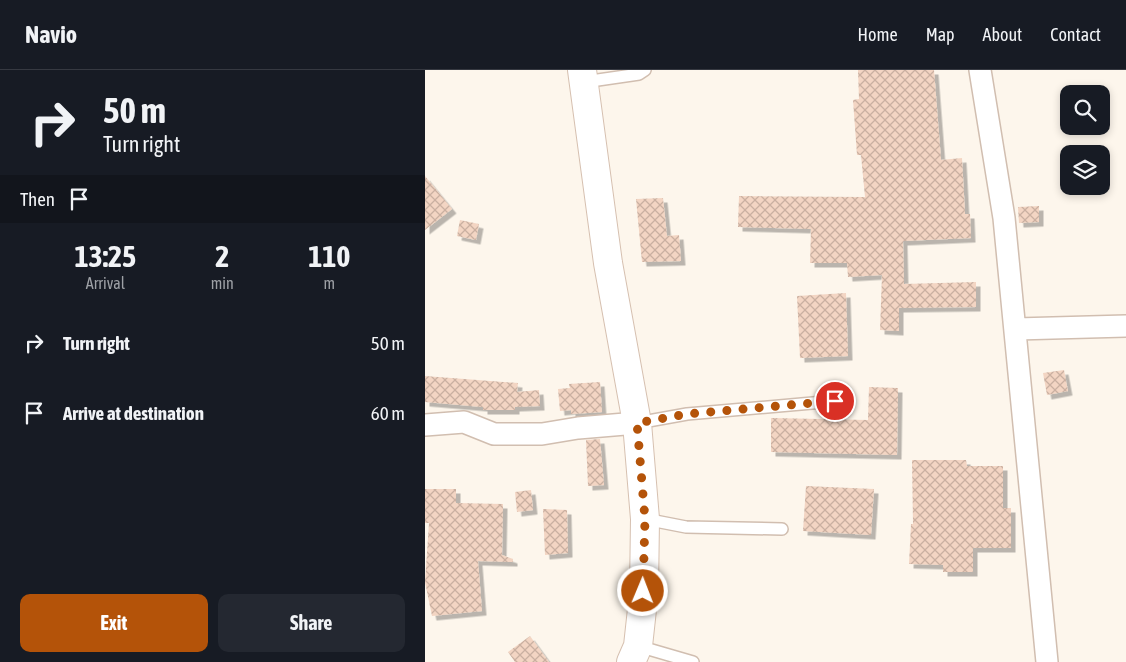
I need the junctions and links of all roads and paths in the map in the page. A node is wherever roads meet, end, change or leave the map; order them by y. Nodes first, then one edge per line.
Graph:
1 (645, 70) edge
2 (980, 70) edge
3 (583, 76) edge
4 (1126, 326) edge
5 (1016, 329) junction
6 (835, 401) dead end
7 (637, 423) junction
8 (425, 424) edge
9 (645, 519) junction
10 (782, 529) dead end
11 (635, 654) edge
12 (693, 662) edge
13 (1047, 662) edge

1 - 3 lane
2 - 5 street
3 - 7 street
4 - 5 street
5 - 13 street
6 - 7 lane
7 - 8 street
7 - 9 street
9 - 10 lane
9 - 11 street
11 - 12 lane

